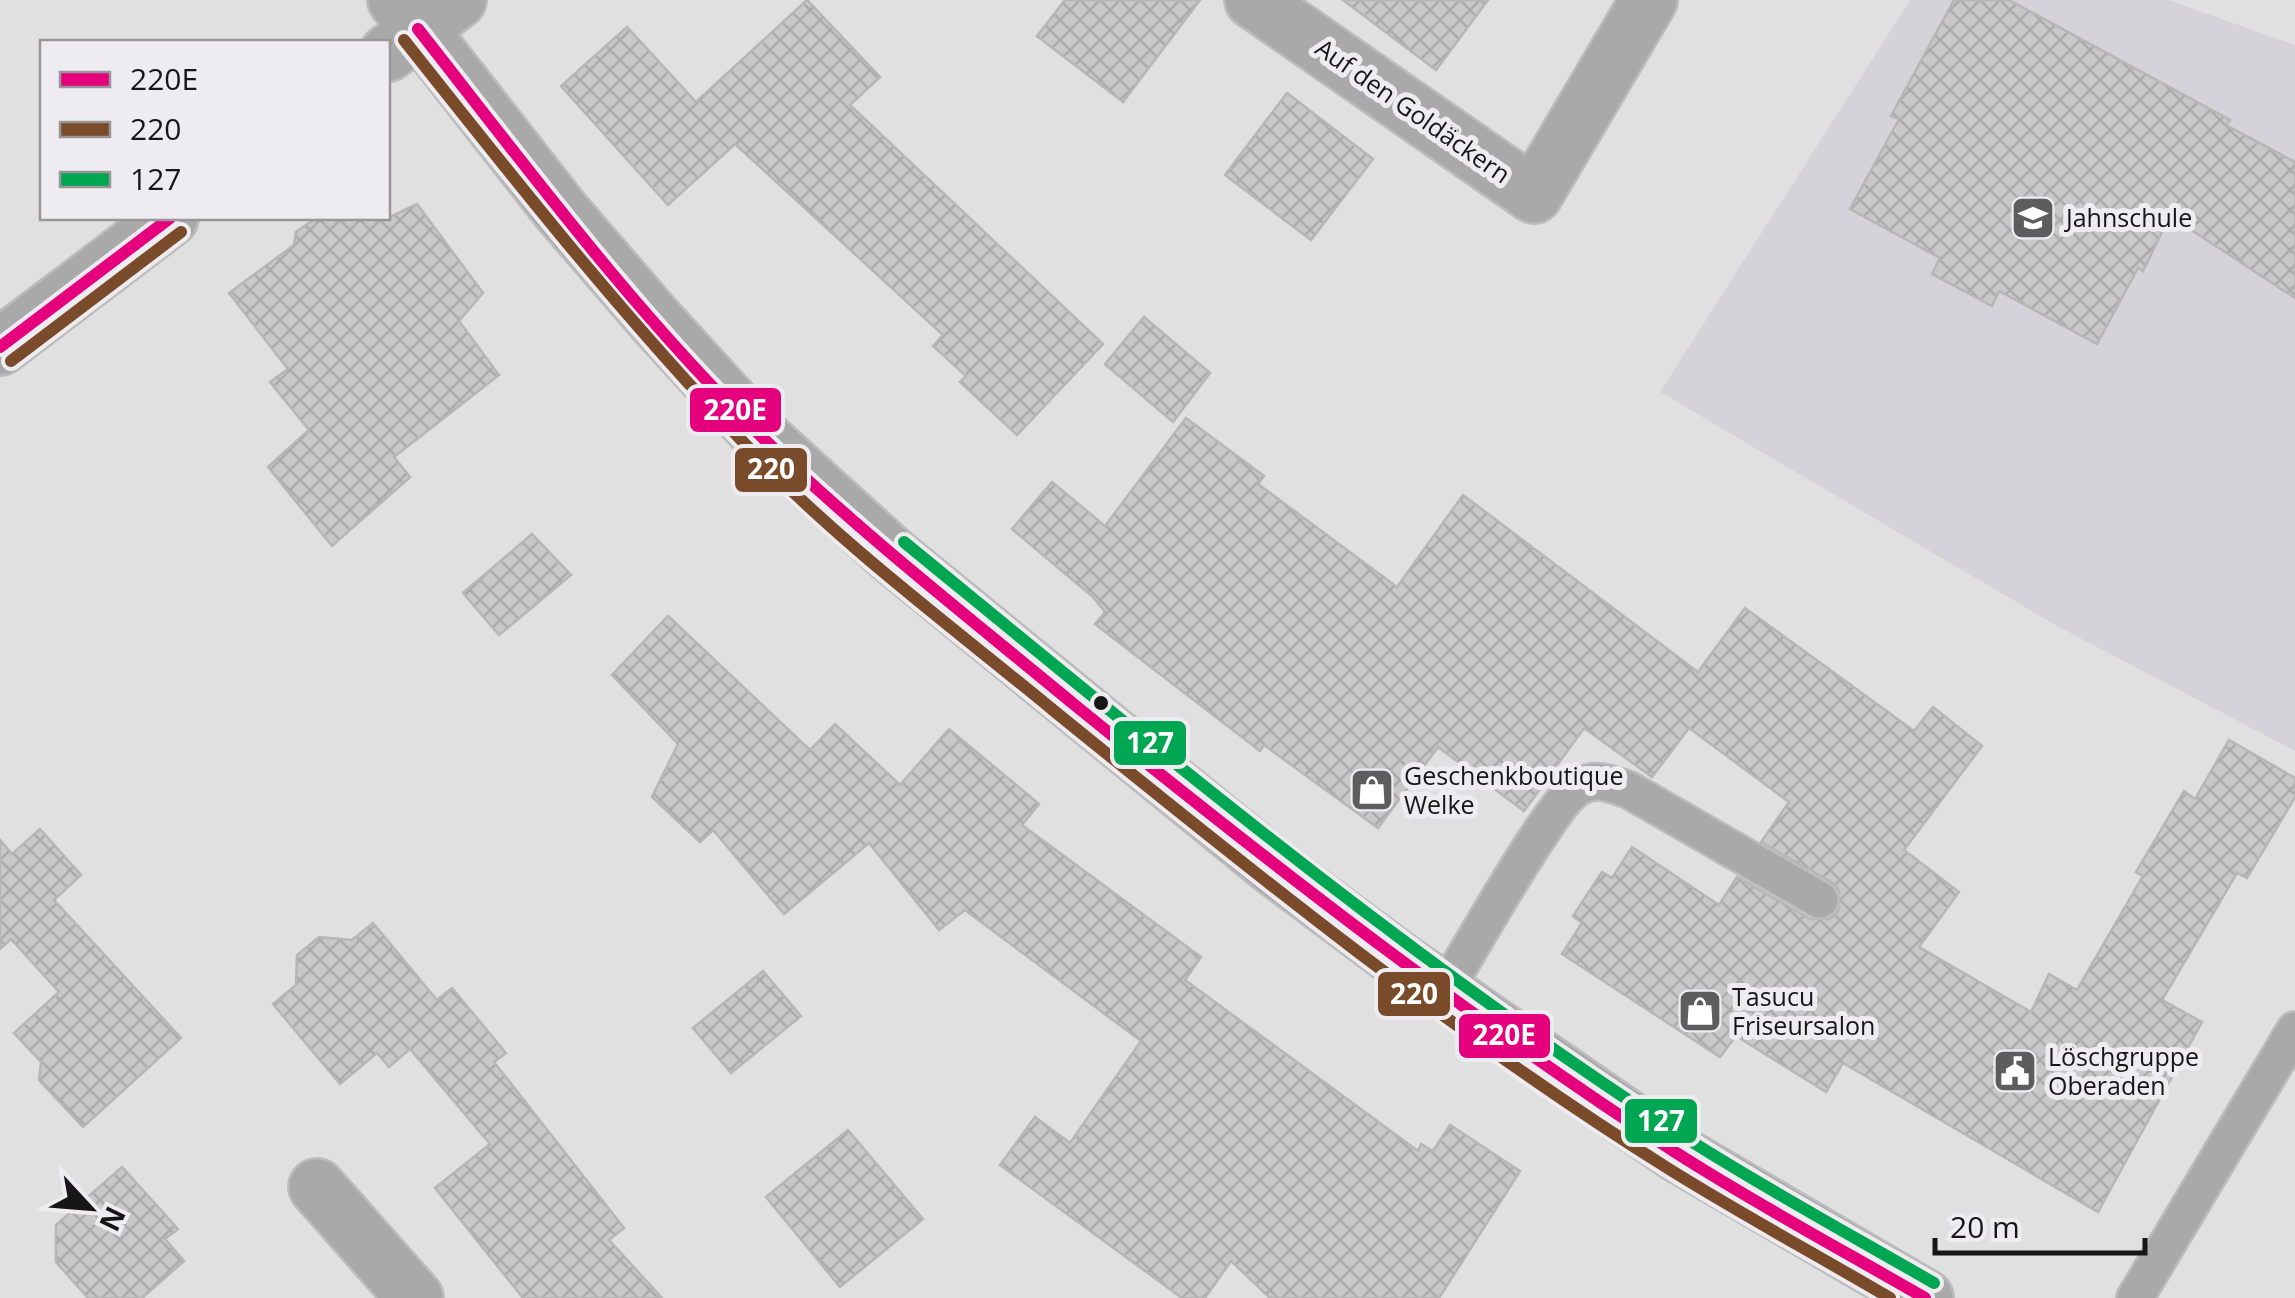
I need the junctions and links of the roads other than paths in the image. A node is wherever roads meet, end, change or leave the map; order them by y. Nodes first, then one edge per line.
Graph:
1 (1254, 0) edge
2 (1648, 0) edge
3 (415, 21) edge
4 (167, 220) edge
5 (0, 346) edge
6 (1820, 900) dead end
7 (1446, 990) junction
8 (2295, 1030) edge
9 (317, 1187) dead end
10 (415, 1298) edge
11 (1925, 1298) edge
12 (2136, 1298) edge

1 - 2 main road, Auf den Goldäckern
3 - 7 main road
4 - 5 main road
6 - 7 lane
7 - 11 main road
8 - 12 lane
9 - 10 main road

